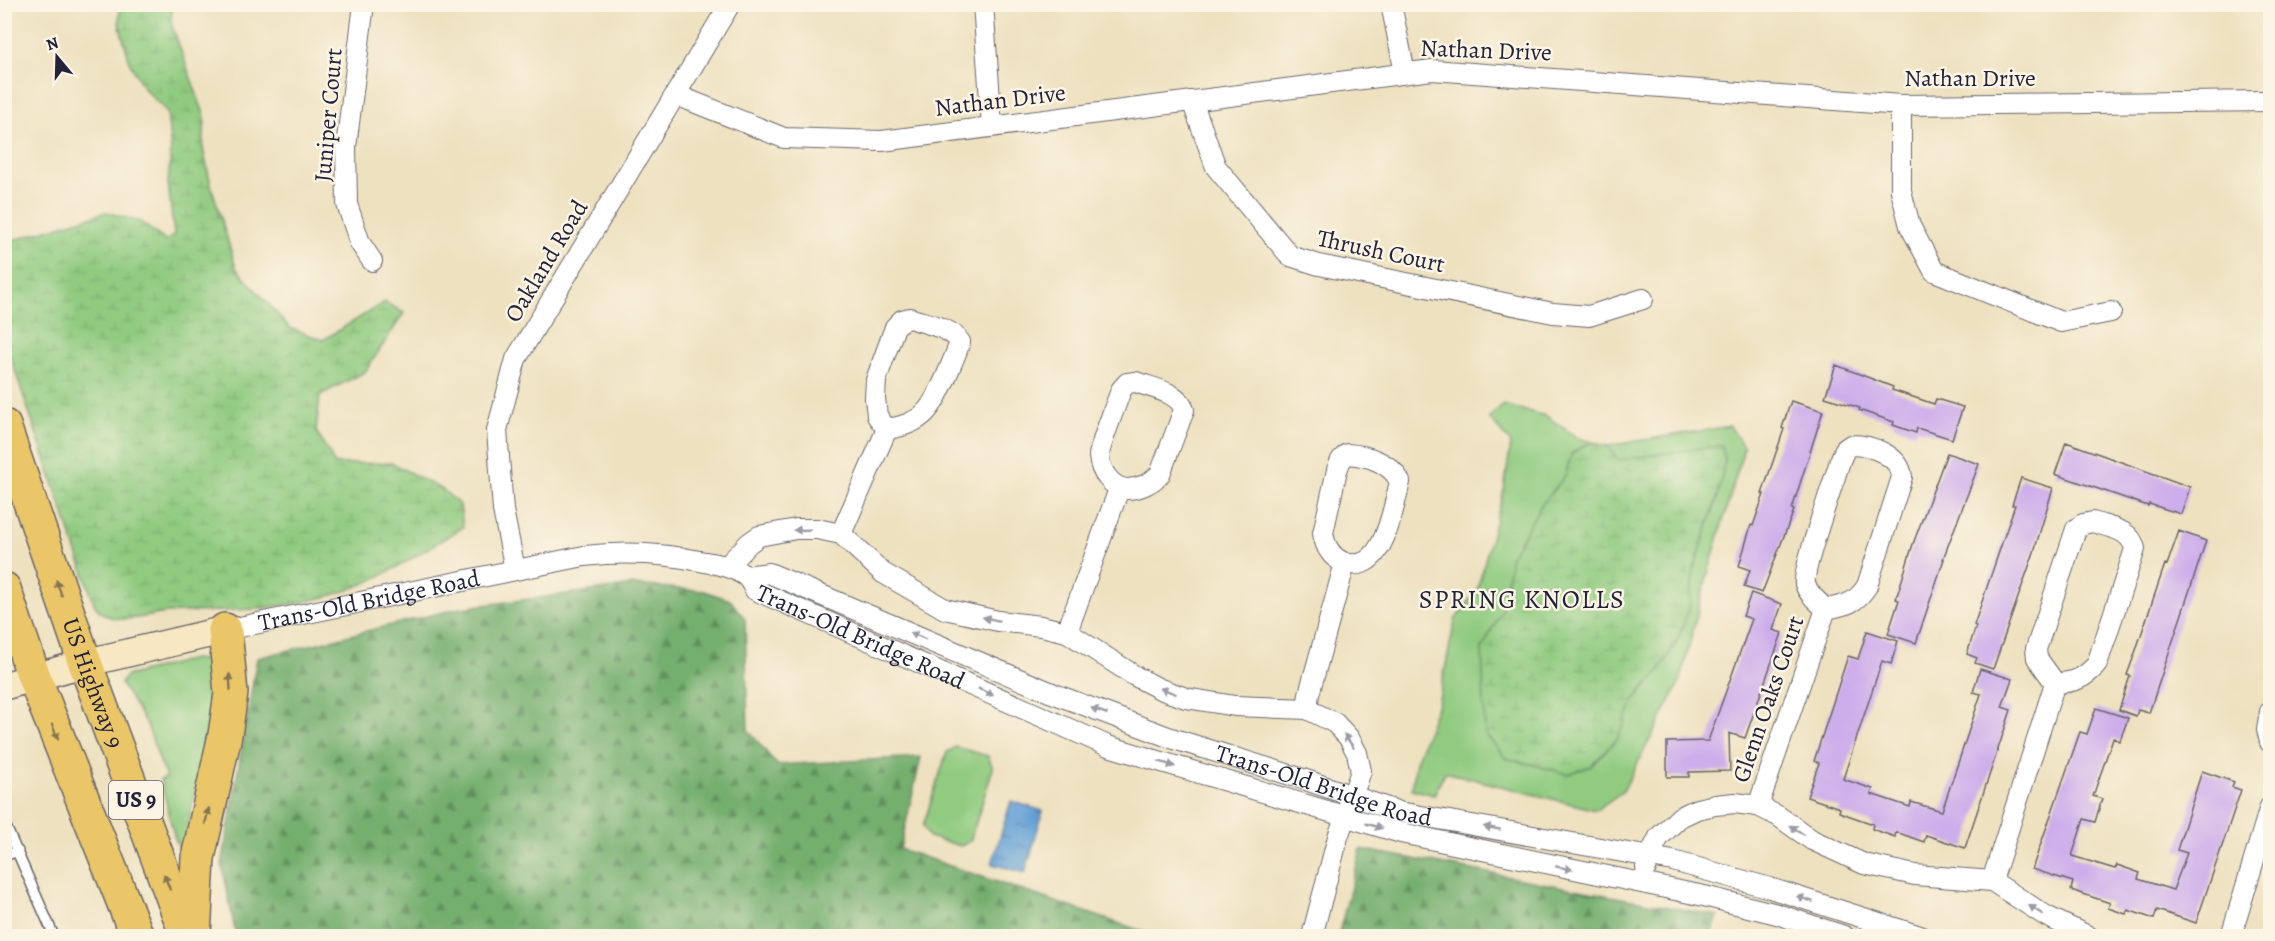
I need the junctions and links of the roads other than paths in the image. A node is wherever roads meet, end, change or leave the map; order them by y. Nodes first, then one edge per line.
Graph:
1 (364, 4) edge
2 (730, 4) edge
3 (983, 4) edge
4 (1391, 4) edge
5 (1405, 73) junction
6 (676, 95) junction
7 (1192, 101) junction
8 (2271, 101) edge
9 (1901, 105) junction
10 (992, 126) junction
11 (372, 261) dead end
12 (1643, 299) dead end
13 (2111, 312) dead end
14 (4, 426) edge
15 (887, 429) junction
16 (1119, 489) junction
17 (841, 534) junction
18 (1345, 563) junction
19 (727, 566) junction
20 (516, 570) junction
21 (746, 576) junction
22 (4, 589) edge
23 (1826, 609) junction
24 (231, 629) junction
25 (1067, 632) junction
26 (85, 663) junction
27 (19, 681) edge
28 (2055, 683) junction
29 (1308, 708) junction
30 (2271, 712) edge
31 (2271, 742) edge
32 (1353, 795) junction
33 (1758, 806) junction
34 (2271, 807) edge
35 (1346, 816) junction
36 (4, 822) edge
37 (18, 851) junction
38 (4, 856) edge
39 (1649, 857) junction
40 (1992, 881) junction
41 (1642, 883) junction
42 (1842, 911) junction
43 (1836, 935) edge
44 (54, 936) edge
45 (137, 936) edge
46 (187, 936) edge
47 (194, 936) edge
48 (1312, 936) edge
49 (1920, 936) edge
50 (2088, 936) edge
51 (2231, 936) edge

1 - 11 street, Juniper Court
2 - 6 street, Oakland Road
3 - 10 street
4 - 5 street
5 - 7 street, Nathan Drive
5 - 9 street, Nathan Drive
6 - 10 street, Nathan Drive
6 - 20 street, Oakland Road
7 - 10 street, Nathan Drive
7 - 12 street, Thrush Court
8 - 9 street, Nathan Drive
9 - 13 street
26 -> 14 highway, US Highway 9 / US 9
15 - 15 street
15 - 17 street
16 - 16 street
16 - 25 street
17 -> 19 street
25 -> 17 street
18 - 18 street
18 - 29 street
19 - 20 street, Trans-Old Bridge Road
19 - 21 street, Trans-Old Bridge Road
20 - 24 street, Trans-Old Bridge Road
32 -> 21 street, Trans-Old Bridge Road
21 -> 35 street, Trans-Old Bridge Road
22 - 27 highway, US 9
23 - 23 street, Glenn Oaks Court
23 - 33 street, Glenn Oaks Court
24 - 26 street, Trans-Old Bridge Road
47 -> 24 highway
29 -> 25 street
26 - 27 street, Trans-Old Bridge Road
46 -> 26 highway, US Highway 9 / US 9
27 -> 45 highway, US 9
28 - 28 street
28 - 40 street
32 -> 29 street
30 - 31 street
32 - 35 street
39 -> 32 street, Trans-Old Bridge Road
33 - 39 street, Glenn Oaks Court
40 -> 33 street, Glenn Oaks Court
34 - 51 street
35 -> 41 street, Trans-Old Bridge Road
35 - 48 street
36 - 37 lane
37 - 38 lane
37 - 44 lane
39 - 41 street, Glenn Oaks Court
42 -> 39 street, Trans-Old Bridge Road
50 -> 40 street, Glenn Oaks Court
41 - 43 street, Trans-Old Bridge Road
42 - 43 street
42 - 49 street, Trans-Old Bridge Road

